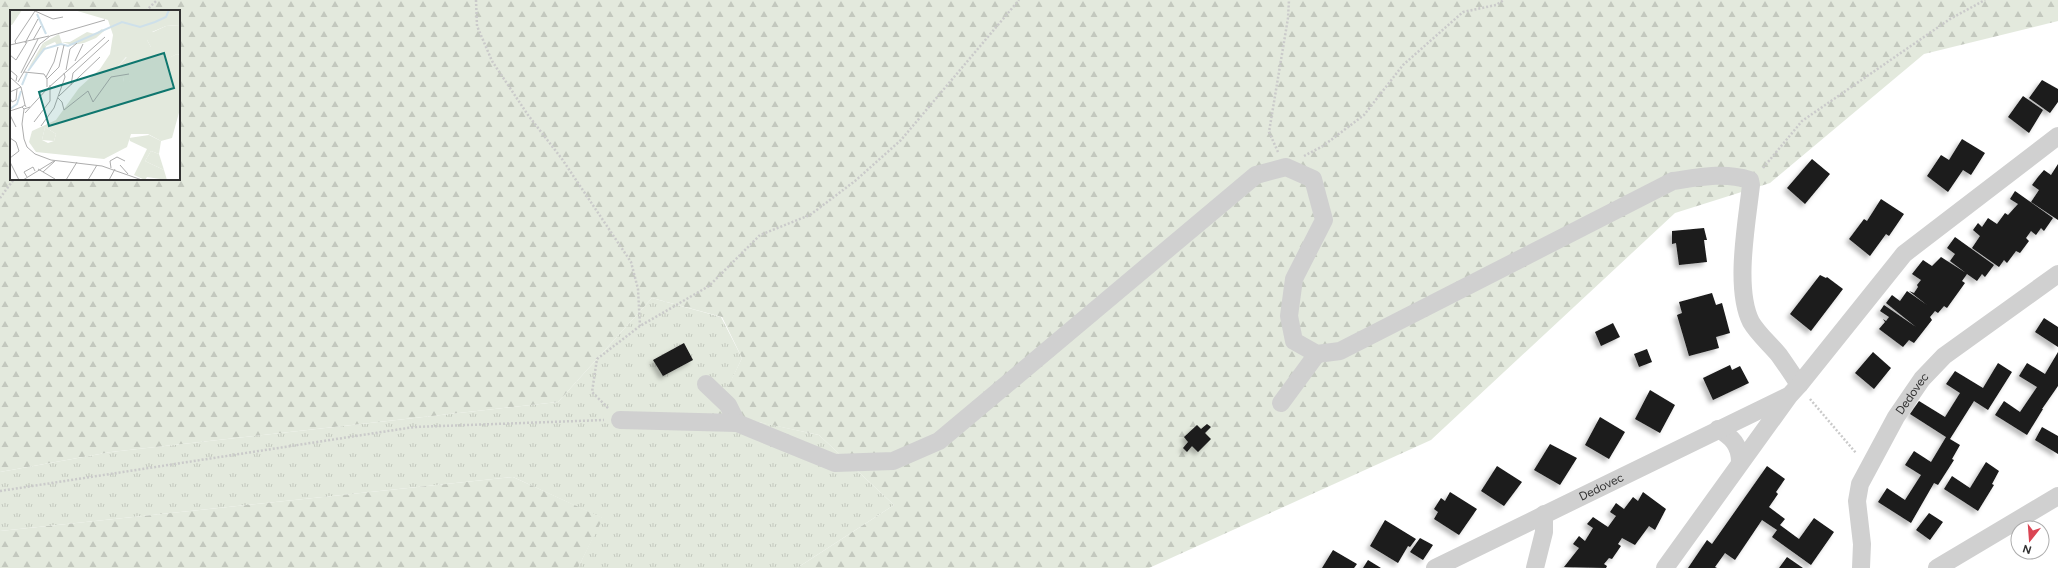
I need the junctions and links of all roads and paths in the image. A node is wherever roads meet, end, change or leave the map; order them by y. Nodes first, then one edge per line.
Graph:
1 (157, 0) edge
2 (476, 0) edge
3 (1019, 0) edge
4 (1289, 0) edge
5 (1504, 0) edge
6 (1985, 0) edge
7 (147, 10) edge
8 (2058, 136) edge
9 (1286, 168) junction
10 (13, 180) edge
11 (1751, 185) junction
12 (0, 198) edge
13 (2058, 274) edge
14 (640, 326) junction
15 (1317, 354) junction
16 (706, 384) dead end
17 (1794, 391) junction
18 (1281, 403) dead end
19 (620, 420) junction
20 (737, 423) junction
21 (1718, 429) junction
22 (1740, 462) junction
23 (1868, 467) junction
24 (0, 491) edge
25 (2058, 496) edge
26 (1544, 514) junction
27 (1435, 568) edge
28 (1535, 568) edge
29 (1665, 568) edge
30 (1861, 568) edge
31 (1937, 568) edge

1 - 7 path
2 - 14 path
3 - 14 path
4 - 9 path
5 - 9 path
6 - 11 path
8 - 17 street, Dedovec
9 - 15 street
9 - 20 street
10 - 12 path
11 - 15 street
11 - 17 street
13 - 23 street, Dedovec
14 - 19 path
15 - 18 street
16 - 20 street
17 - 21 street, Dedovec
17 - 22 street, Dedovec
17 - 23 path
19 - 20 street
19 - 24 path
21 - 22 street
21 - 26 street, Dedovec
22 - 29 street, Dedovec
23 - 30 street, Dedovec
25 - 31 street
26 - 27 street, Dedovec
26 - 28 street

